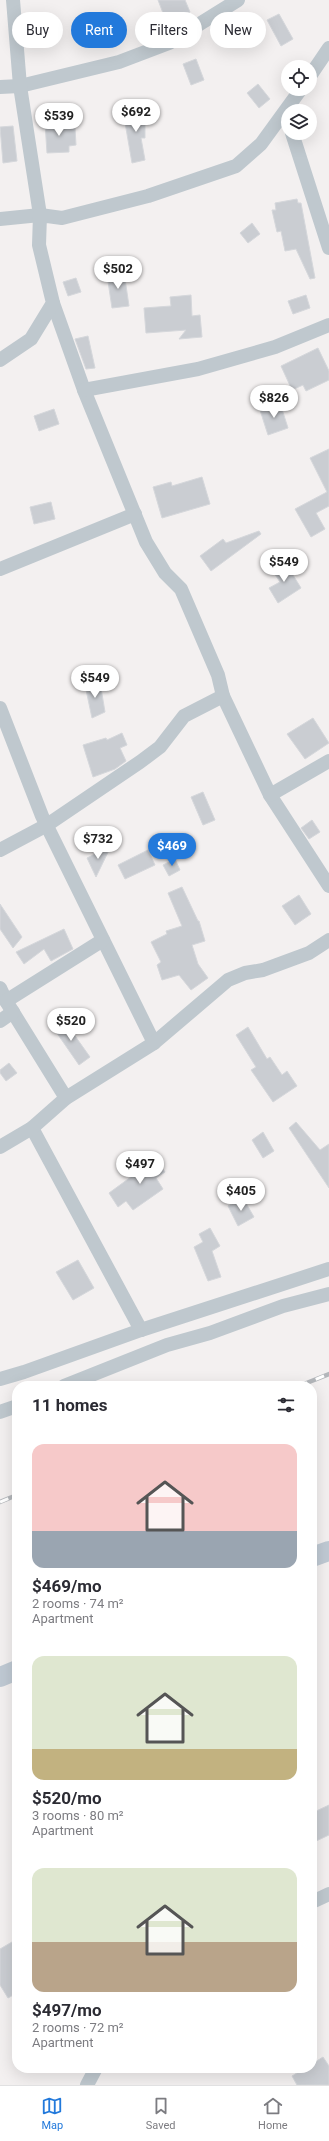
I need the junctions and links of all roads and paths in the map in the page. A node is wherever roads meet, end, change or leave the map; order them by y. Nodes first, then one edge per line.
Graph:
1 (12, 0) edge
2 (238, 0) edge
3 (329, 48) edge
4 (317, 66) edge
5 (20, 86) junction
6 (0, 88) edge
7 (281, 123) edge
8 (294, 140) edge
9 (40, 215) junction
10 (0, 219) edge
11 (329, 248) edge
12 (54, 304) junction
13 (329, 325) edge
14 (0, 360) edge
15 (84, 390) junction
16 (135, 514) junction
17 (0, 569) edge
18 (223, 696) junction
19 (0, 708) edge
20 (329, 760) edge
21 (270, 795) junction
22 (47, 825) junction
23 (0, 850) edge
24 (329, 886) edge
25 (102, 940) junction
26 (329, 940) edge
27 (0, 988) edge
28 (9, 1006) junction
29 (0, 1021) edge
30 (154, 1043) junction
31 (66, 1098) junction
32 (32, 1128) junction
33 (0, 1147) edge
34 (329, 1269) edge
35 (329, 1294) edge
36 (141, 1330) junction
37 (0, 1379) edge
38 (77, 1381) edge
39 (12, 1408) edge
40 (0, 1412) edge
41 (329, 1551) edge
42 (317, 1555) edge
43 (12, 1672) edge
44 (0, 1676) edge
45 (329, 1894) edge
46 (317, 1900) edge
47 (93, 2073) edge
48 (87, 2085) edge

1 - 5 street
2 - 5 street
3 - 4 street
5 - 6 street
5 - 9 street
7 - 9 street
8 - 11 street
9 - 10 street
9 - 12 street
12 - 14 street
12 - 15 street
13 - 15 street
15 - 16 street
16 - 17 street
16 - 18 street
18 - 21 street
18 - 22 street
19 - 22 street
20 - 21 street
21 - 24 street
22 - 23 street
22 - 25 street
25 - 28 street
25 - 30 street
26 - 30 street
27 - 28 street
28 - 29 street
28 - 31 street
30 - 31 street
31 - 32 street
32 - 33 street
32 - 36 street
34 - 36 street
35 - 38 street
36 - 37 street
39 - 40 street
41 - 42 street
43 - 44 street
45 - 46 street
47 - 48 street

